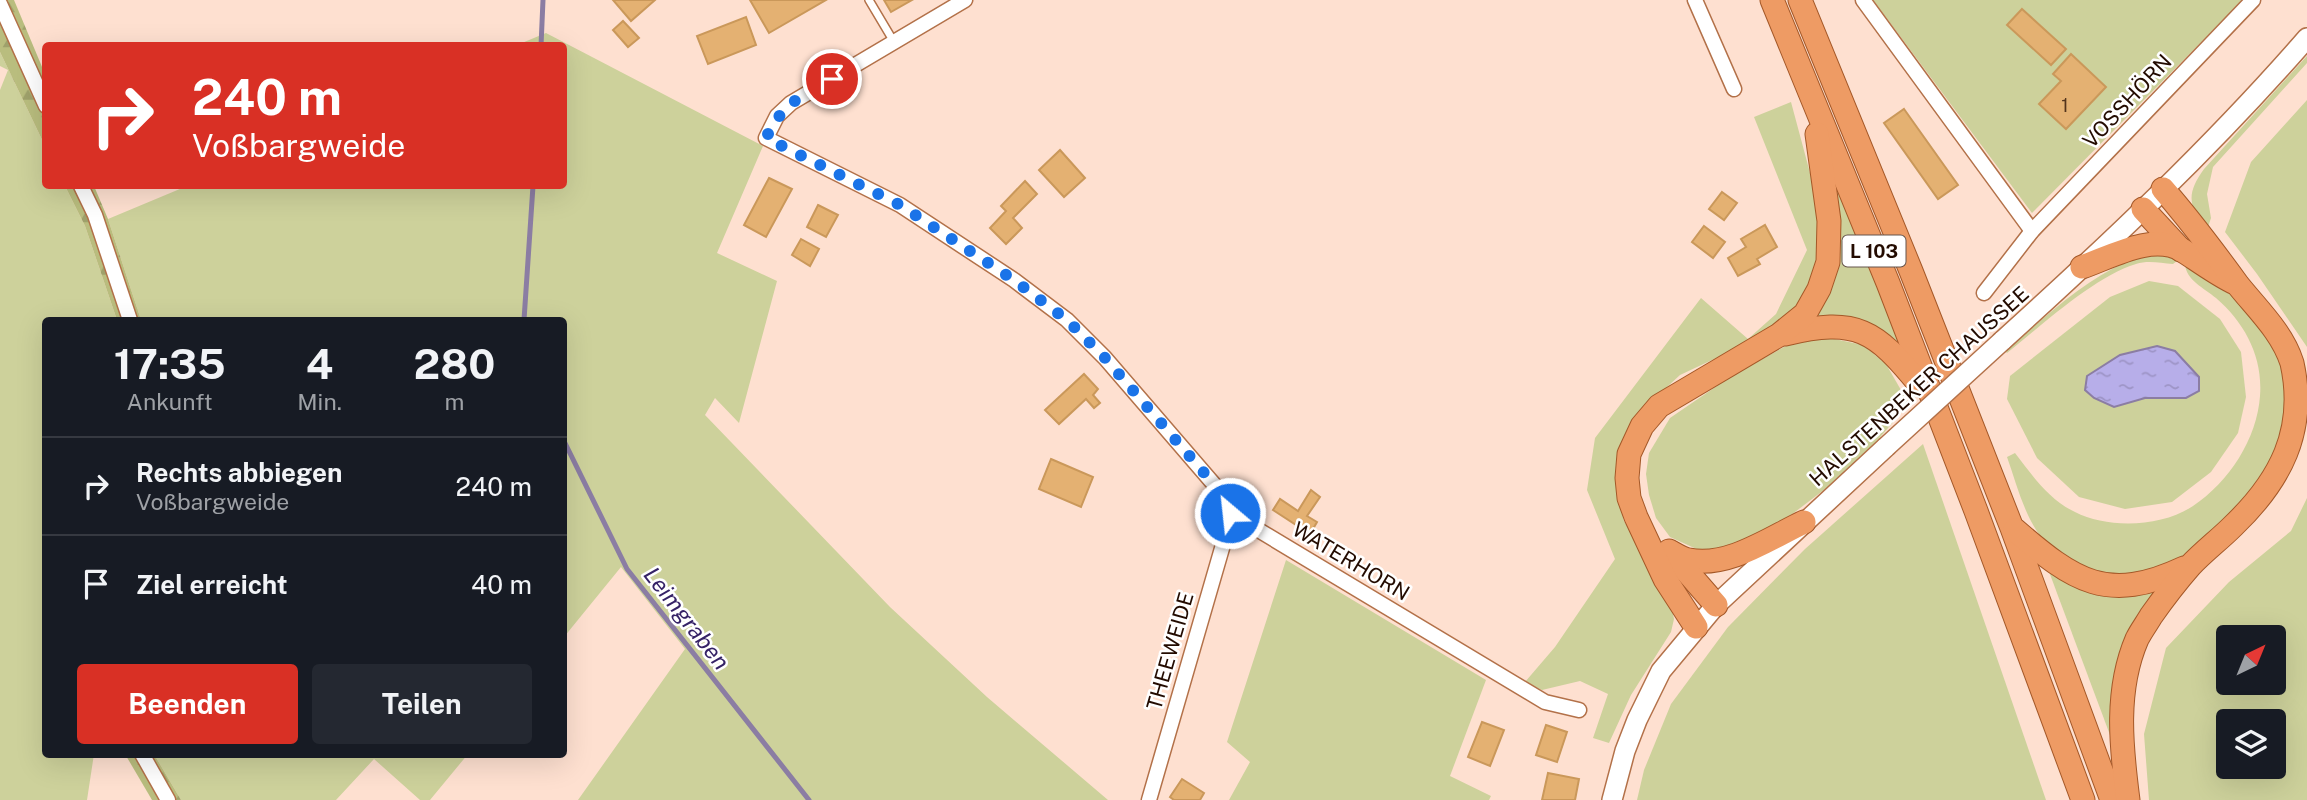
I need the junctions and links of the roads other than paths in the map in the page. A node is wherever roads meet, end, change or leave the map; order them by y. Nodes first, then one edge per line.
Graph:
1 (869, 0) edge
2 (965, 0) edge
3 (1695, 0) edge
4 (1772, 0) edge
5 (1800, 0) edge
6 (1863, 0) edge
7 (2253, 0) edge
8 (0, 4) edge
9 (2307, 38) edge
10 (894, 43) junction
11 (1734, 89) dead end
12 (42, 97) edge
13 (1813, 102) junction
14 (82, 189) edge
15 (2164, 189) junction
16 (2143, 209) junction
17 (2032, 231) junction
18 (2180, 250) junction
19 (2082, 267) junction
20 (2239, 285) junction
21 (1984, 293) dead end
22 (129, 317) edge
23 (1779, 335) junction
24 (1933, 401) junction
25 (1230, 513) junction
26 (1636, 517) junction
27 (1804, 522) junction
28 (2012, 528) junction
29 (1669, 551) junction
30 (2191, 565) junction
31 (1716, 604) junction
32 (1696, 627) junction
33 (1578, 710) dead end
34 (144, 758) edge
35 (169, 800) edge
36 (1149, 800) edge
37 (1612, 800) edge
38 (2083, 800) edge
39 (2112, 800) edge
40 (2128, 800) edge

1 - 10 lane
2 - 10 street
3 - 11 street
4 - 13 highway, L 103
5 - 28 highway, L 103
6 - 17 street
7 - 17 street, VOSSHÖRN
8 - 12 street
9 - 15 main road, HALSTENBEKER CHAUSSEE
10 - 25 street, WATERHORN
13 - 23 highway, L 103
13 - 24 highway, L 103
14 - 22 street
15 - 16 main road, HALSTENBEKER CHAUSSEE
15 - 20 highway, L 103
16 - 18 highway, L 103
16 - 19 main road, HALSTENBEKER CHAUSSEE
17 - 21 street, VOSSHÖRN
18 - 19 highway, L 103
18 - 20 highway, L 103
19 - 27 main road, HALSTENBEKER CHAUSSEE, bridge
20 - 30 highway, L 103
23 - 24 highway, L 103
23 - 26 highway, L 103
24 - 38 highway, L 103
25 - 33 street, WATERHORN
25 - 36 street, THEEWEIDE
26 - 29 highway
26 - 32 highway, L 103
27 - 29 highway
27 - 31 main road, HALSTENBEKER CHAUSSEE
28 - 30 highway, L 103
28 - 39 highway, L 103
29 - 31 highway
30 - 40 highway, L 103
31 - 32 main road, HALSTENBEKER CHAUSSEE
32 - 37 main road, HALSTENBEKER CHAUSSEE
34 - 35 street

